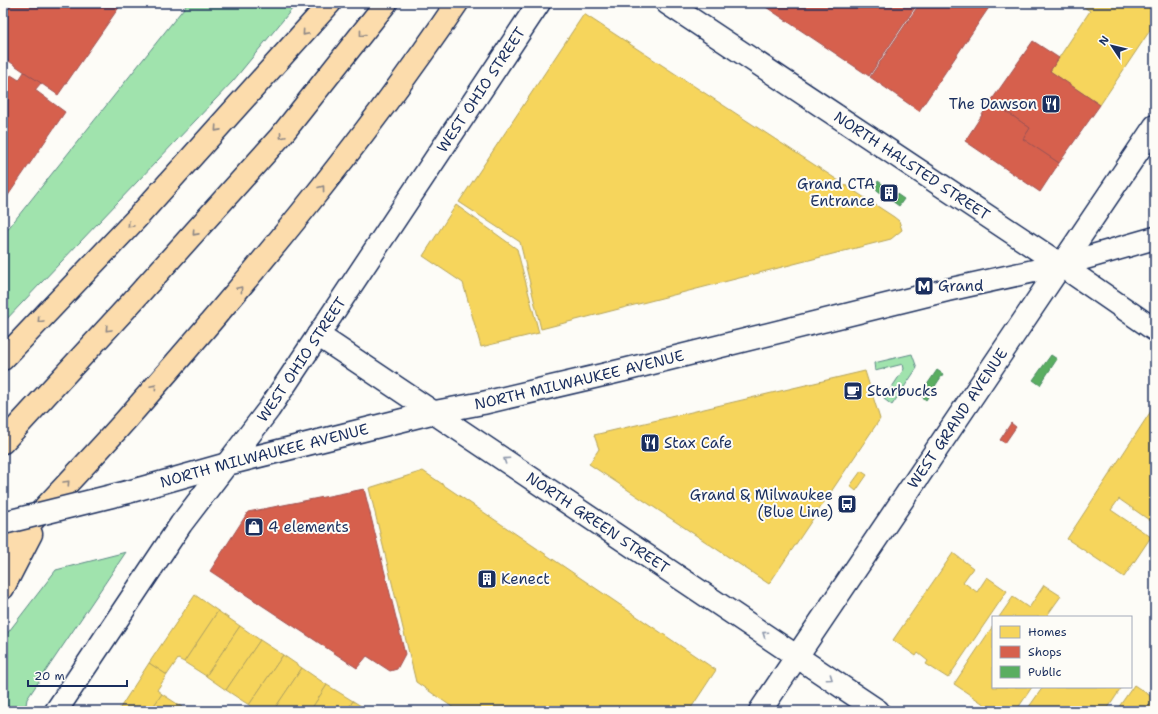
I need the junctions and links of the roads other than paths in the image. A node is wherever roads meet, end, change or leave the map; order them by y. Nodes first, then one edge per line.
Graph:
1 (330, 3) edge
2 (386, 3) edge
3 (457, 3) edge
4 (539, 3) edge
5 (667, 3) edge
6 (1155, 126) edge
7 (1155, 238) edge
8 (1061, 265) junction
9 (1155, 330) edge
10 (318, 335) junction
11 (3, 359) edge
12 (435, 412) junction
13 (3, 442) edge
14 (226, 464) junction
15 (45, 507) junction
16 (3, 524) edge
17 (3, 553) edge
18 (3, 588) edge
19 (798, 656) junction
20 (56, 711) edge
21 (760, 711) edge
22 (878, 711) edge

1 -> 11 highway
2 -> 13 highway
15 -> 3 highway
4 - 10 main road, WEST OHIO STREET
5 - 8 main road, NORTH HALSTED STREET
6 - 8 main road, WEST GRAND AVENUE
7 - 8 main road, NORTH MILWAUKEE AVENUE
8 - 9 main road, NORTH HALSTED STREET
8 - 12 main road, NORTH MILWAUKEE AVENUE
8 - 19 main road, WEST GRAND AVENUE
10 - 12 main road, NORTH GREEN STREET
10 - 14 main road, WEST OHIO STREET
12 - 14 main road, NORTH MILWAUKEE AVENUE
19 -> 12 main road, NORTH GREEN STREET
14 - 16 main road, NORTH MILWAUKEE AVENUE, bridge
14 - 20 main road, WEST OHIO STREET
15 - 17 highway
15 - 18 highway
19 - 21 main road, WEST GRAND AVENUE
19 -> 22 main road, NORTH GREEN STREET

